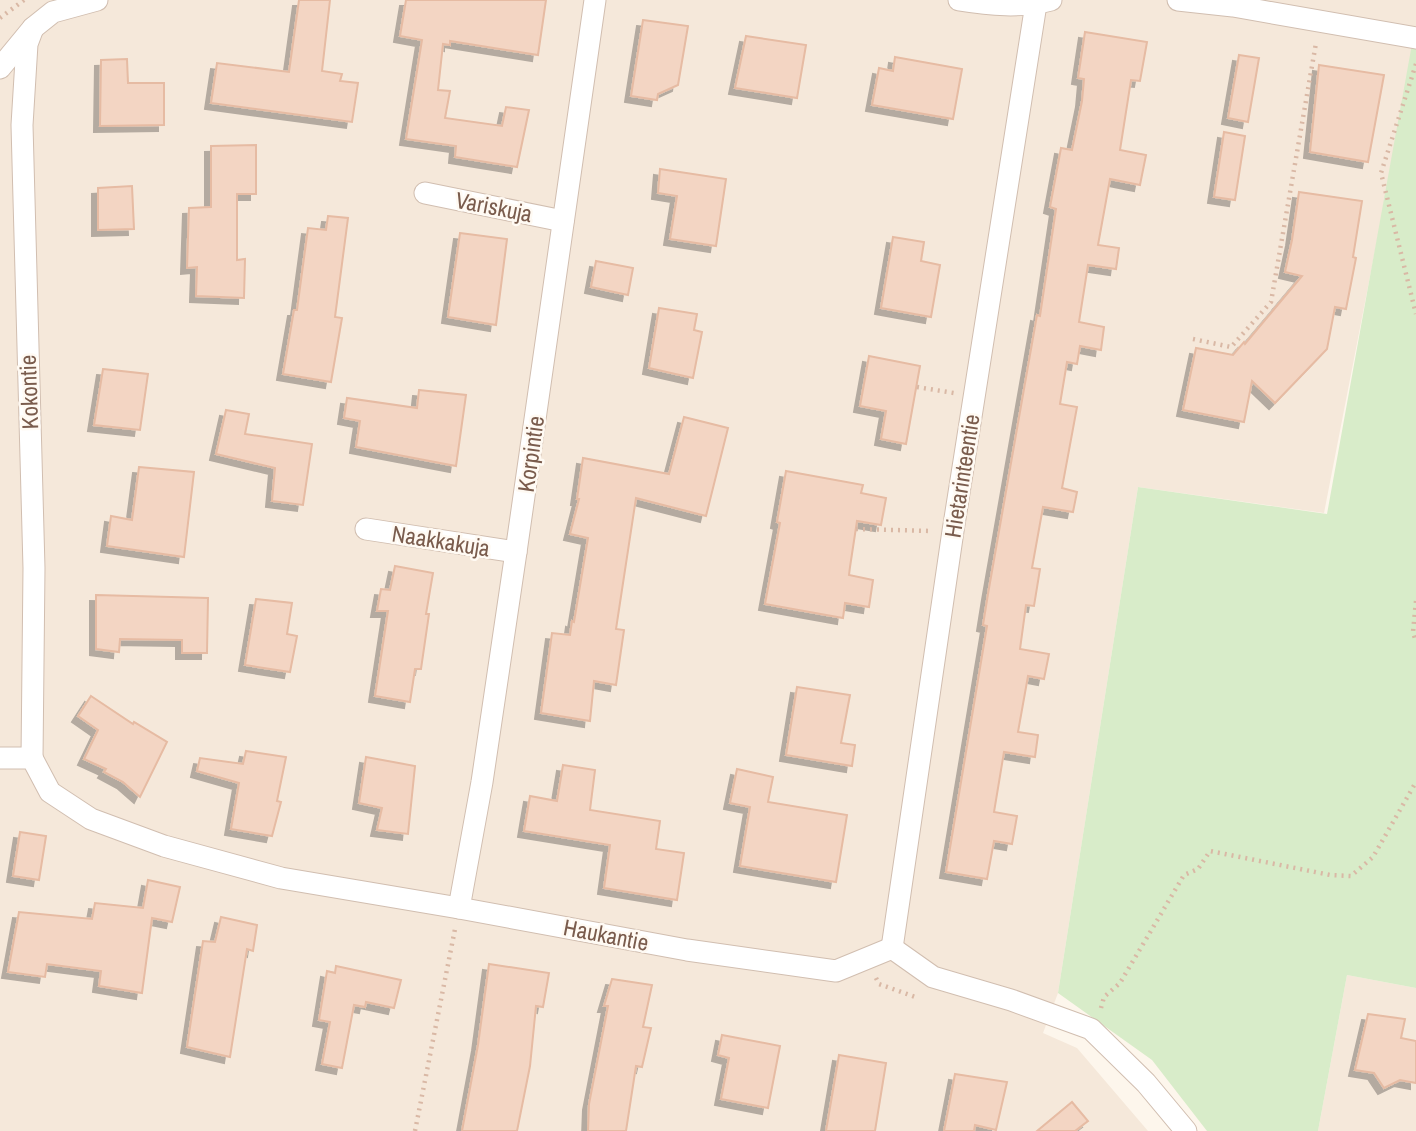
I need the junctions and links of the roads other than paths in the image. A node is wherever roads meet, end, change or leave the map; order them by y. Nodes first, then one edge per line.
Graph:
1 (97, 0) edge
2 (595, 0) edge
3 (959, 0) edge
4 (1178, 0) edge
5 (1044, 2) edge
6 (1234, 3) edge
7 (33, 28) junction
8 (1416, 38) edge
9 (0, 68) edge
10 (425, 193) dead end
11 (563, 221) junction
12 (366, 529) dead end
13 (516, 552) junction
14 (0, 758) edge
15 (32, 758) junction
16 (459, 908) junction
17 (892, 948) junction
18 (1186, 1131) edge

1 - 7 street
2 - 11 street, Korpintie
3 - 5 street
4 - 6 street
5 - 17 street, Hietarinteentie
6 - 8 street
7 - 9 street
7 - 15 street, Kokontie
10 - 11 street, Variskuja
11 - 13 street, Korpintie
12 - 13 street, Naakkakuja
13 - 16 street, Korpintie
14 - 15 street
15 - 16 street, Haukantie
16 - 17 street, Haukantie
17 - 18 street

